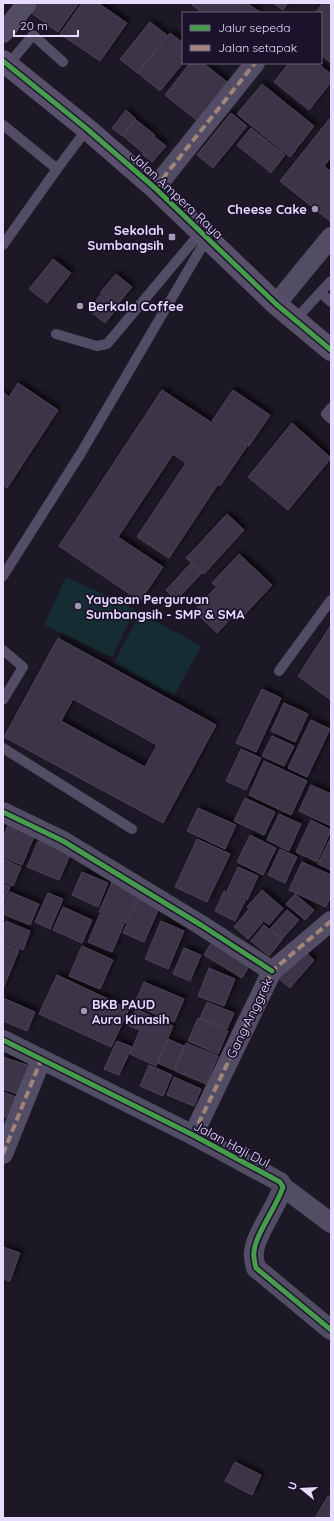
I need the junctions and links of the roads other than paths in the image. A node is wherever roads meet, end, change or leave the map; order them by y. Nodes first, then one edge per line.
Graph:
1 (27, 3) edge
2 (3, 33) edge
3 (64, 62) dead end
4 (5, 63) edge
5 (254, 64) edge
6 (3, 126) edge
7 (87, 129) junction
8 (57, 169) junction
9 (155, 188) junction
10 (204, 235) junction
11 (331, 237) edge
12 (3, 245) edge
13 (331, 280) edge
14 (320, 293) junction
15 (331, 302) edge
16 (276, 304) junction
17 (295, 320) junction
18 (56, 334) dead end
19 (331, 350) edge
20 (331, 408) edge
21 (331, 419) edge
22 (3, 576) edge
23 (331, 600) edge
24 (3, 650) edge
25 (279, 671) dead end
26 (3, 700) edge
27 (3, 748) edge
28 (3, 812) edge
29 (132, 829) dead end
30 (331, 921) edge
31 (272, 971) junction
32 (3, 1040) edge
33 (41, 1060) junction
34 (193, 1135) junction
35 (3, 1154) edge
36 (283, 1187) junction
37 (331, 1223) edge
38 (331, 1330) edge

1 - 2 street
3 - 4 lane
4 - 7 street, Jalan Ampera Raya
5 - 9 street
6 - 8 lane
7 - 8 lane
7 - 9 street, Jalan Ampera Raya
8 - 12 lane
9 - 10 street, Jalan Ampera Raya
10 - 16 street, Jalan Ampera Raya
10 - 18 lane
10 - 22 lane
11 - 16 street
13 - 14 lane
14 - 15 lane
14 - 17 lane
16 - 17 street, Jalan Ampera Raya
17 - 19 street, Jalan Ampera Raya
20 - 21 lane
23 - 25 lane
24 - 26 lane
27 - 29 lane
28 - 31 street
30 - 31 street, Gang Anggrek
31 - 34 street, Gang Anggrek
32 - 33 street, Jalan Haji Dul
33 - 34 street, Jalan Haji Dul
33 - 35 street
34 - 36 street, Jalan Haji Dul
36 - 37 street, Jalan Haji Dul
36 - 38 street

